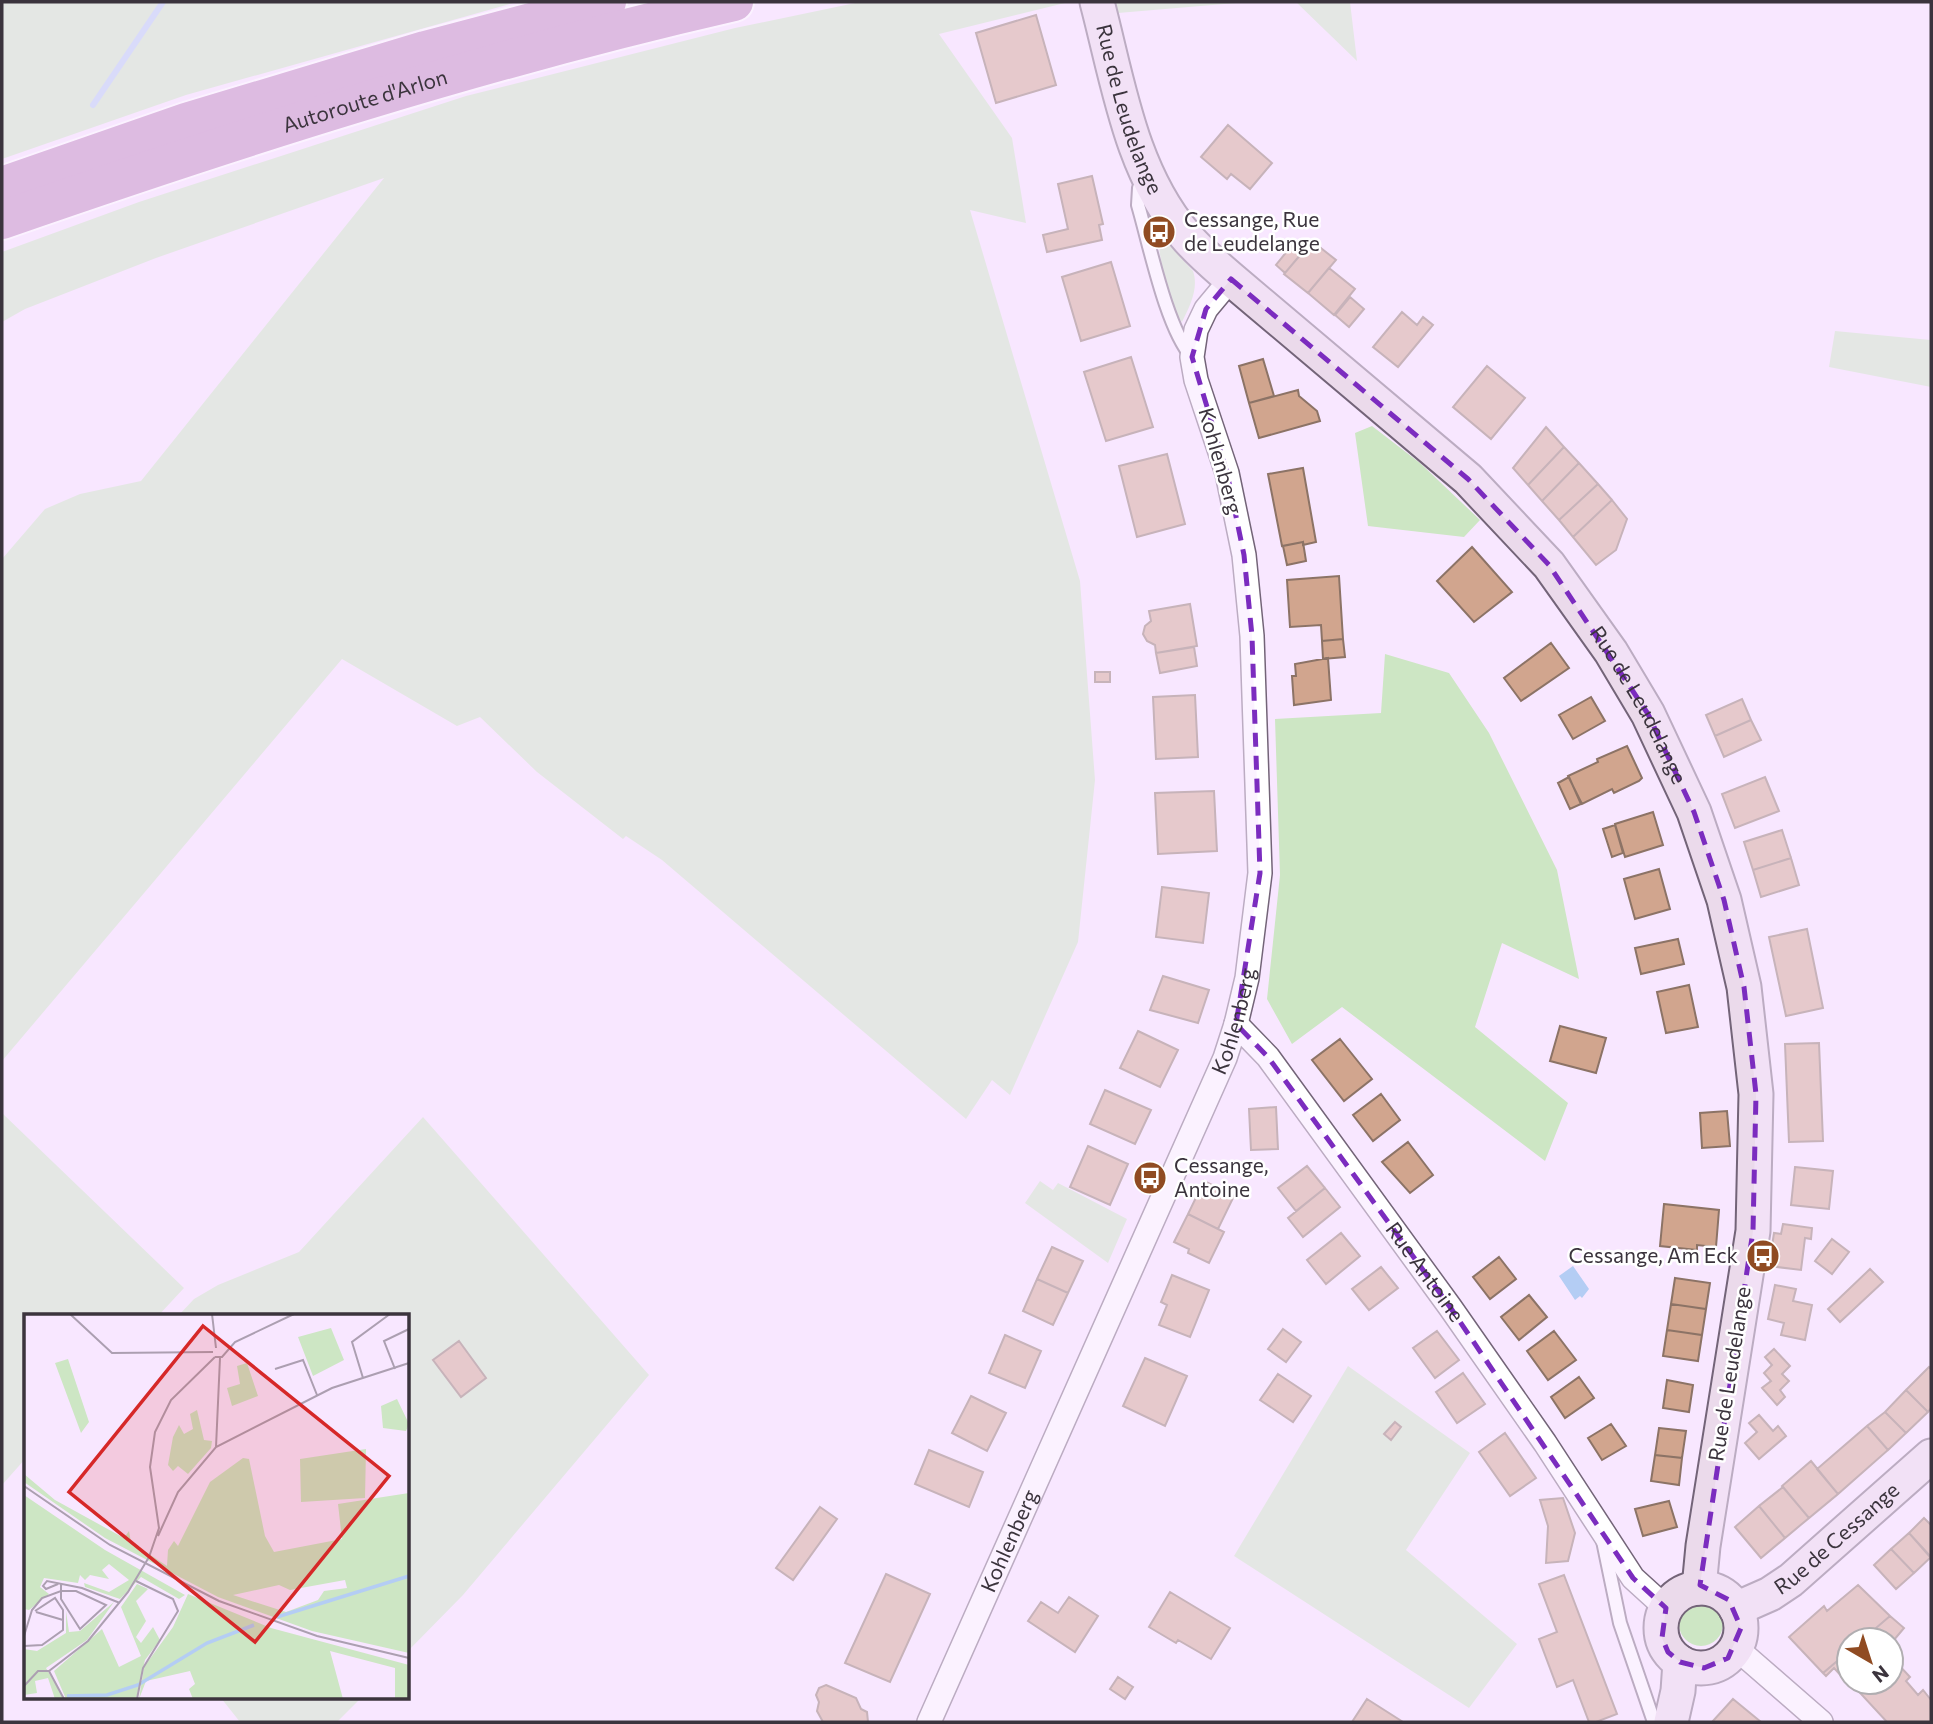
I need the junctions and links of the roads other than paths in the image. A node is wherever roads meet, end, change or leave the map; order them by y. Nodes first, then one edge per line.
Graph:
1 (607, 2) edge
2 (734, 2) edge
3 (1097, 2) edge
4 (1147, 175) junction
5 (2, 186) edge
6 (2, 220) edge
7 (1231, 279) junction
8 (1192, 357) junction
9 (1236, 1024) junction
10 (1931, 1456) edge
11 (1601, 1528) junction
12 (1699, 1588) junction
13 (1666, 1608) junction
14 (1736, 1609) junction
15 (1736, 1648) junction
16 (1680, 1662) junction
17 (929, 1722) edge
18 (1654, 1722) edge
19 (1671, 1722) edge
20 (1821, 1722) edge

1 - 5 highway, Autoroute d'Arlon
2 - 6 highway, Autoroute d'Arlon
3 - 4 main road, Rue de Leudelange
4 - 7 main road, Rue de Leudelange
4 - 8 lane
7 - 8 street, Kohlenberg
7 - 12 main road, Rue de Leudelange
8 - 9 street, Kohlenberg
9 - 11 street, Rue Antoine
9 - 17 street, Kohlenberg
10 - 14 main road, Rue de Cessange
11 - 13 street, Rue Antoine
11 - 18 lane, Rue Antoine
12 - 13 main road
12 - 14 main road
13 - 16 main road
14 - 15 main road
15 - 16 main road
15 - 20 street
16 - 19 main road

